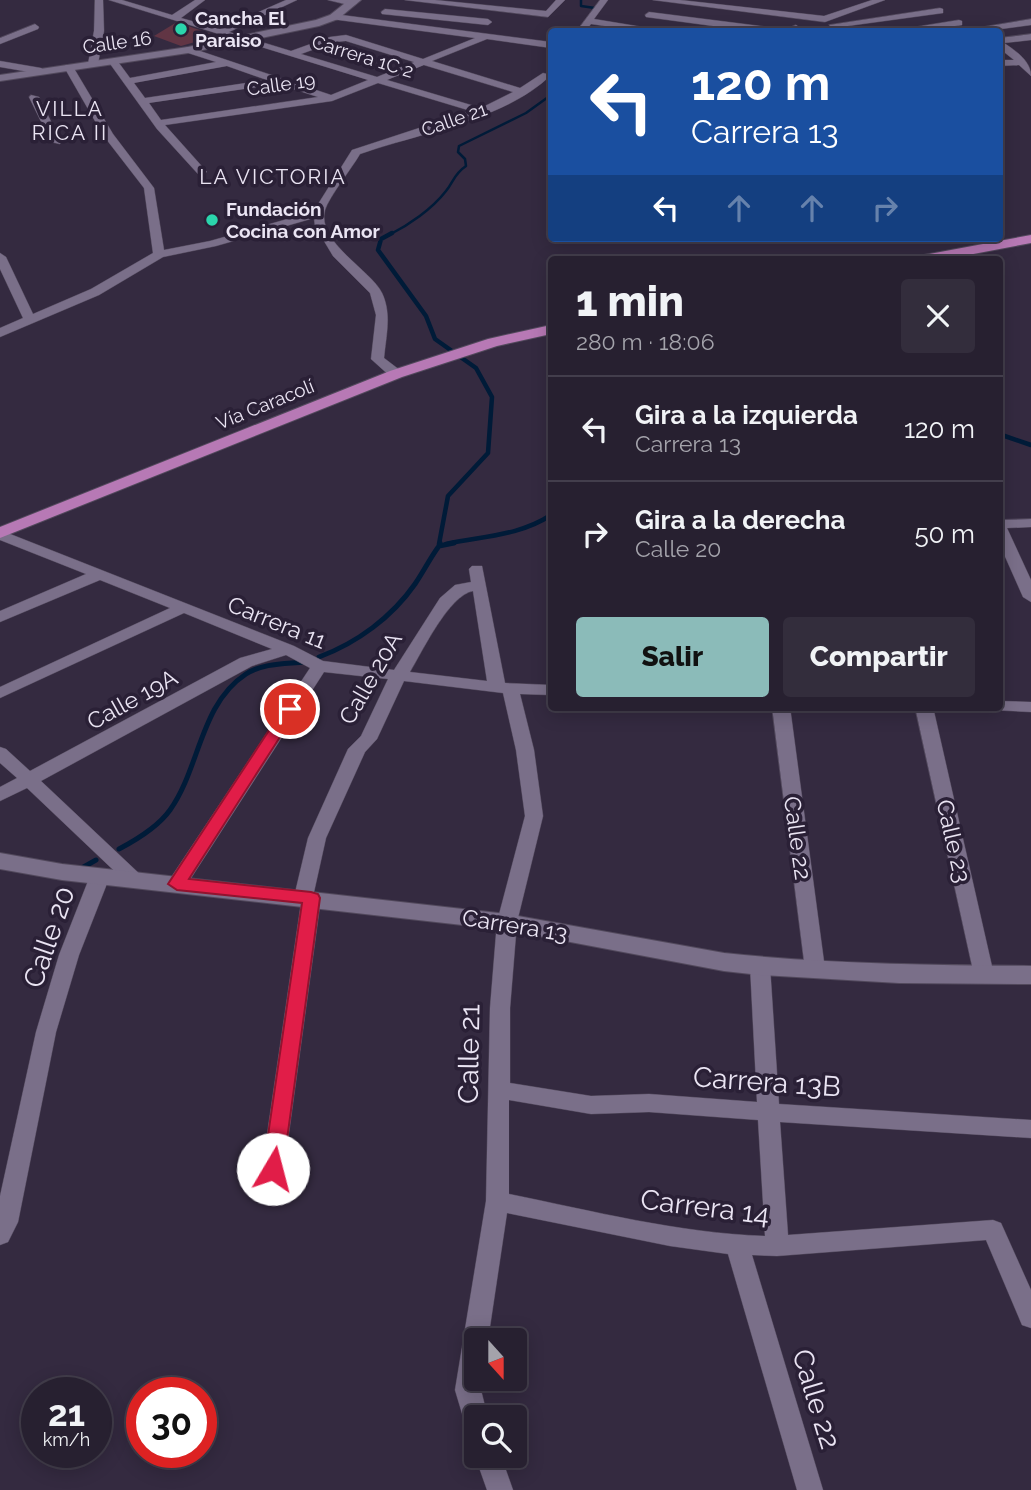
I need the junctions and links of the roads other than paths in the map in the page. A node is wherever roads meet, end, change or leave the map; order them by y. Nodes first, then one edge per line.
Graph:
1 (99, 0) edge
2 (113, 0) edge
3 (201, 0) edge
4 (293, 0) edge
5 (332, 0) edge
6 (409, 0) edge
7 (604, 0) edge
8 (657, 0) edge
9 (880, 0) edge
10 (922, 0) edge
11 (354, 1) edge
12 (433, 1) edge
13 (556, 1) edge
14 (664, 1) edge
15 (869, 3) edge
16 (940, 11) junction
17 (385, 12) dead end
18 (419, 15) junction
19 (649, 15) junction
20 (174, 18) junction
21 (334, 18) junction
22 (886, 18) junction
23 (589, 21) junction
24 (488, 22) dead end
25 (829, 22) junction
26 (1031, 22) edge
27 (959, 23) junction
28 (34, 27) dead end
29 (406, 28) junction
30 (583, 28) edge
31 (628, 28) edge
32 (635, 28) edge
33 (752, 28) edge
34 (837, 28) edge
35 (901, 28) edge
36 (926, 28) edge
37 (966, 28) edge
38 (991, 28) edge
39 (222, 32) junction
40 (1031, 37) edge
41 (244, 38) junction
42 (483, 38) junction
43 (0, 41) edge
44 (1003, 41) edge
45 (548, 45) edge
46 (1003, 46) edge
47 (188, 50) junction
48 (1031, 52) edge
49 (294, 53) junction
50 (113, 61) junction
51 (228, 63) junction
52 (423, 63) junction
53 (1003, 63) edge
54 (0, 64) edge
55 (93, 64) junction
56 (1025, 65) edge
57 (69, 67) junction
58 (41, 71) junction
59 (546, 75) dead end
60 (0, 78) edge
61 (379, 80) junction
62 (129, 81) junction
63 (282, 81) junction
64 (522, 92) junction
65 (34, 97) dead end
66 (332, 98) junction
67 (143, 101) junction
68 (481, 111) junction
69 (159, 124) junction
70 (56, 142) dead end
71 (202, 172) dead end
72 (319, 211) junction
73 (1031, 239) edge
74 (159, 254) junction
75 (940, 256) edge
76 (0, 257) edge
77 (30, 320) junction
78 (548, 331) edge
79 (0, 333) edge
80 (396, 373) junction
81 (1031, 523) edge
82 (1003, 525) edge
83 (1003, 534) edge
84 (4, 539) edge
85 (97, 575) junction
86 (479, 577) joint
87 (1031, 597) edge
88 (180, 609) junction
89 (0, 617) edge
90 (288, 649) junction
91 (315, 663) junction
92 (398, 677) junction
93 (503, 688) junction
94 (548, 690) edge
95 (0, 693) edge
96 (1003, 706) edge
97 (1031, 707) edge
98 (782, 711) edge
99 (925, 711) edge
100 (0, 753) edge
101 (30, 780) junction
102 (0, 795) edge
103 (0, 860) edge
104 (106, 861) junction
105 (177, 884) junction
106 (307, 898) junction
107 (507, 922) junction
108 (760, 966) junction
109 (815, 969) junction
110 (984, 975) junction
111 (1031, 975) edge
112 (500, 1090) junction
113 (767, 1111) junction
114 (1031, 1129) edge
115 (273, 1169) dead end
116 (497, 1201) junction
117 (3, 1229) edge
118 (737, 1245) junction
119 (777, 1246) junction
120 (1031, 1317) edge
121 (472, 1405) edge
122 (492, 1468) edge
123 (500, 1490) edge
124 (810, 1490) edge

1 - 55 street
2 - 20 street, Carrera 1C 2
3 - 20 street
4 - 39 street
5 - 11 street
6 - 12 street
7 - 23 street
8 - 14 street
9 - 15 street
10 - 16 street
11 - 21 street, Calle 16
12 - 13 street
12 - 18 street
14 - 19 street
14 - 25 street
15 - 22 street
15 - 25 street
16 - 22 street
16 - 27 street
17 - 18 street
18 - 24 street
18 - 29 street
19 - 32 street
19 - 33 street
20 - 39 street, Carrera 1C 2
21 - 29 street
21 - 41 street, Calle 16
22 - 25 street
22 - 35 street
23 - 30 street
23 - 31 street
25 - 34 street
26 - 38 street
27 - 36 street
27 - 37 street
28 - 43 street
29 - 42 street
39 - 41 street, Carrera 1C 2
40 - 44 street
41 - 47 street, Calle 16
41 - 49 street, Carrera 1C 2
42 - 45 street
42 - 52 street, Calle 19
46 - 56 street
47 - 50 street, Calle 16
47 - 51 street
48 - 56 street
49 - 52 street
49 - 61 street, Carrera 1C 2
50 - 55 street, Calle 16
50 - 62 street
51 - 62 street
51 - 63 street
52 - 61 street, Calle 19
52 - 64 street
53 - 56 street
54 - 58 street
55 - 57 street, Calle 16
57 - 58 street, Calle 16
57 - 74 street
58 - 60 street, Calle 16
59 - 64 street, Calle 21
61 - 66 street, Calle 19
61 - 68 street, Carrera 1C 2
62 - 67 street
63 - 66 street
63 - 67 street
64 - 68 street, Calle 21
65 - 70 street
66 - 69 street, Calle 19
67 - 69 street
68 - 72 street, Calle 21
69 - 71 street
72 - 74 street
72 - 80 street
73 - 75 main road
74 - 77 street
76 - 77 street
77 - 79 street
78 - 80 main road, Vía Caracolí
80 - 84 main road, Vía Caracolí
81 - 82 street
83 - 87 street
84 - 85 street, Carrera 11
85 - 88 street, Carrera 11
85 - 89 street
86 - 92 street, Calle 20A
86 - 93 street, Calle 21
88 - 90 street, Carrera 11
88 - 95 street
90 - 91 street, Carrera 11
90 - 101 street, Calle 19A
91 - 92 street, Carrera 11
91 - 105 street
92 - 93 street, Carrera 11
92 - 106 street, Calle 20A
93 - 94 street, Carrera 11
93 - 107 street, Calle 21
96 - 97 street
98 - 109 street, Calle 22
99 - 110 street, Calle 23
100 - 101 street
101 - 102 street, Calle 19A
101 - 104 street
103 - 104 street, Carrera 13
104 - 105 street, Carrera 13
104 - 117 street, Calle 20
105 - 106 street, Carrera 13
106 - 107 street, Carrera 13
106 - 115 street, Calle 20A
107 - 108 street, Carrera 13
107 - 112 street, Calle 21
108 - 109 street, Carrera 13
108 - 113 street
109 - 110 street, Carrera 13
110 - 111 street, Carrera 13
112 - 113 street, Carrera 13B
112 - 116 street, Calle 21
113 - 114 street, Carrera 13B
113 - 119 street
116 - 118 street, Carrera 14
116 - 121 street, Calle 21
118 - 119 street, Carrera 14
118 - 124 street, Calle 22
119 - 120 street, Carrera 14
122 - 123 street

